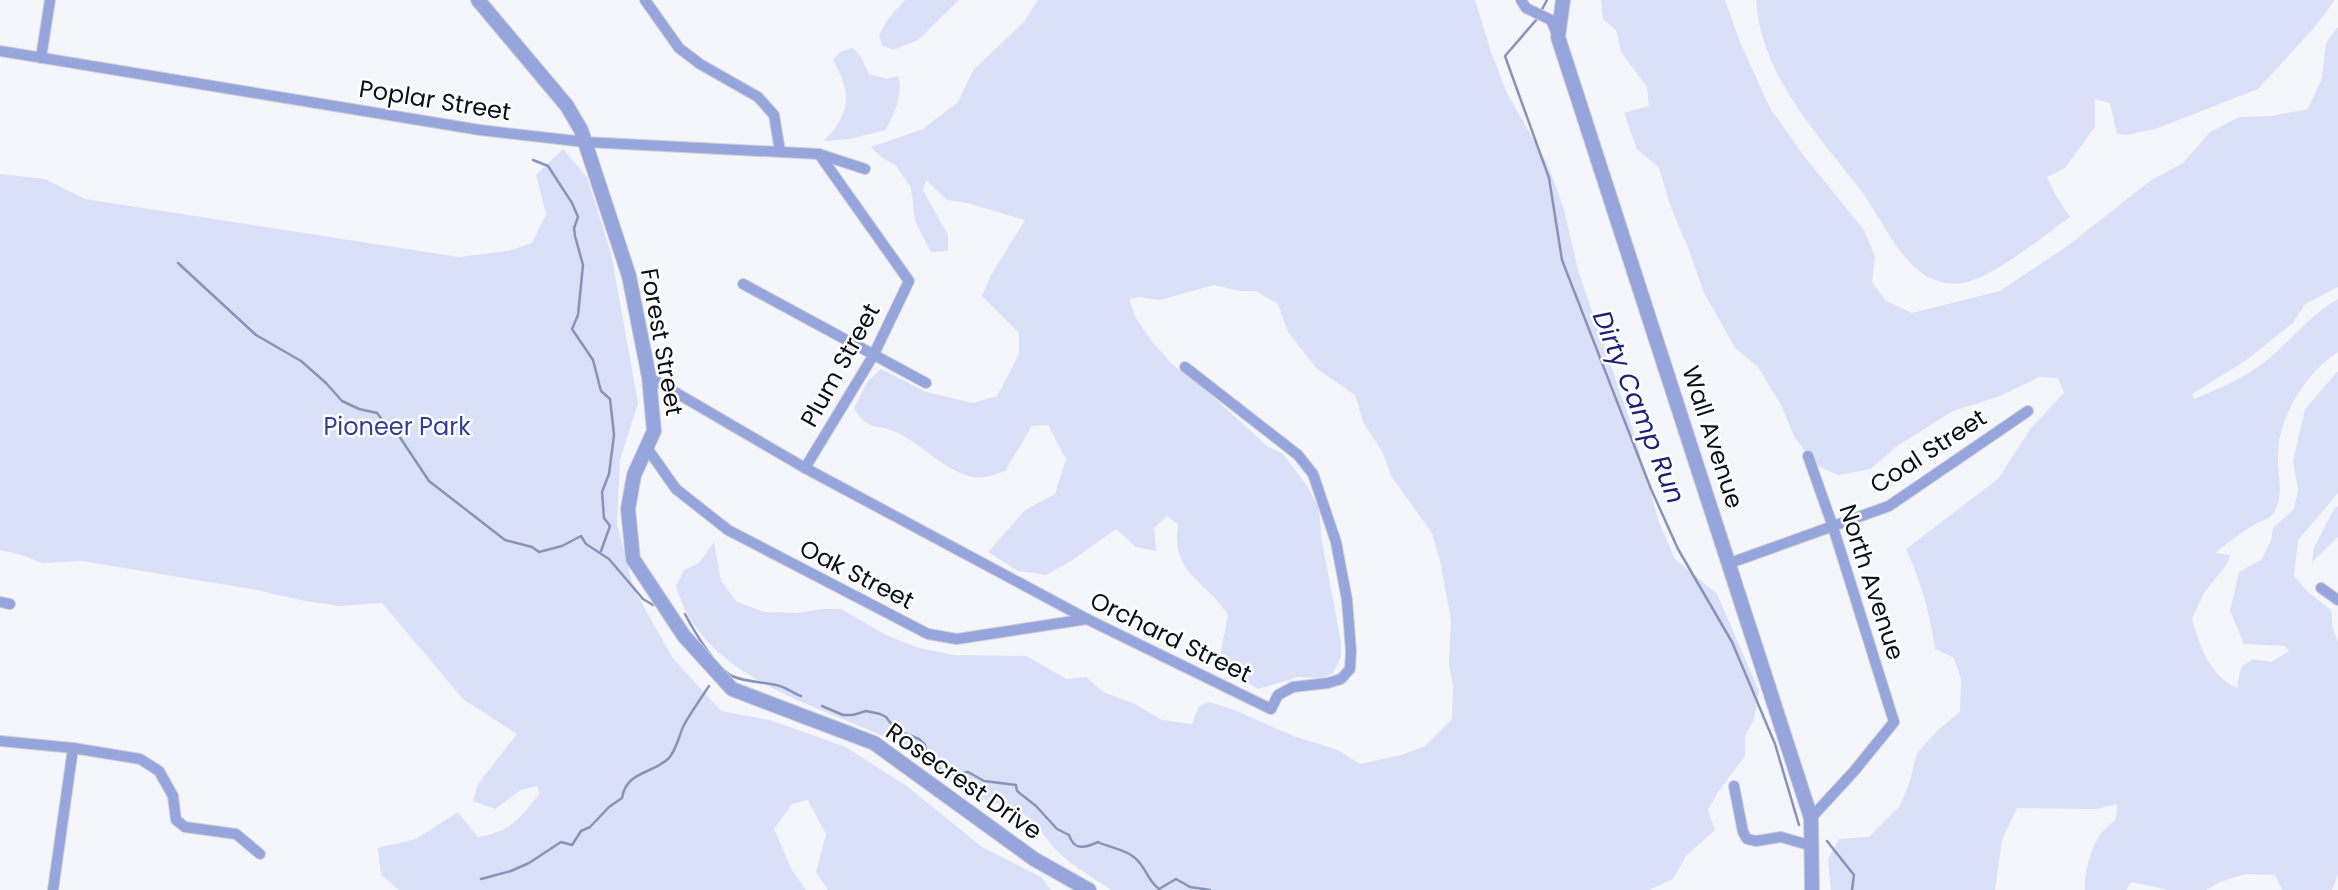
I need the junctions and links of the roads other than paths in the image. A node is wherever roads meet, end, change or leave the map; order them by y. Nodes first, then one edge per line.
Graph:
1 (50, 0) edge
2 (478, 0) edge
3 (645, 0) edge
4 (1563, 0) edge
5 (1523, 4) edge
6 (1559, 37) junction
7 (0, 51) edge
8 (41, 58) junction
9 (585, 142) junction
10 (780, 151) junction
11 (819, 154) junction
12 (865, 169) dead end
13 (743, 284) dead end
14 (873, 356) junction
15 (1185, 367) dead end
16 (649, 377) junction
17 (926, 383) dead end
18 (2028, 411) dead end
19 (647, 448) junction
20 (1808, 456) dead end
21 (806, 468) junction
22 (1833, 527) junction
23 (1730, 563) junction
24 (2321, 588) dead end
25 (2338, 600) edge
26 (1087, 619) junction
27 (808, 717) joint
28 (0, 741) edge
29 (73, 748) junction
30 (1734, 786) dead end
31 (1811, 818) junction
32 (1812, 846) junction
33 (260, 854) dead end
34 (53, 890) edge
35 (1090, 890) edge
36 (1812, 890) edge

1 - 8 street
2 - 9 street
3 - 10 street
4 - 6 street, Wall Avenue
5 - 6 street
6 - 23 street, Wall Avenue
7 - 8 street, Poplar Street
8 - 9 street, Poplar Street
9 - 10 street, Poplar Street
9 - 16 street, Forest Street
10 - 11 street, Poplar Street
11 - 12 street, Poplar Street
11 - 14 street, Plum Street
13 - 14 street
14 - 17 street
14 - 21 street, Plum Street
15 - 26 street, Orchard Street
16 - 19 street, Forest Street
16 - 21 street, Orchard Street
18 - 22 street, Coal Street
19 - 26 street, Oak Street
19 - 27 street, Forest Street
20 - 22 street, North Avenue
21 - 26 street, Orchard Street
22 - 23 street, Coal Street
22 - 31 street, North Avenue
23 - 31 street, Wall Avenue
24 - 25 street
27 - 35 street, Rosecrest Drive
28 - 29 street
29 - 33 street
29 - 34 street
30 - 32 street
31 - 32 street, Wall Avenue
32 - 36 street, Wall Avenue

